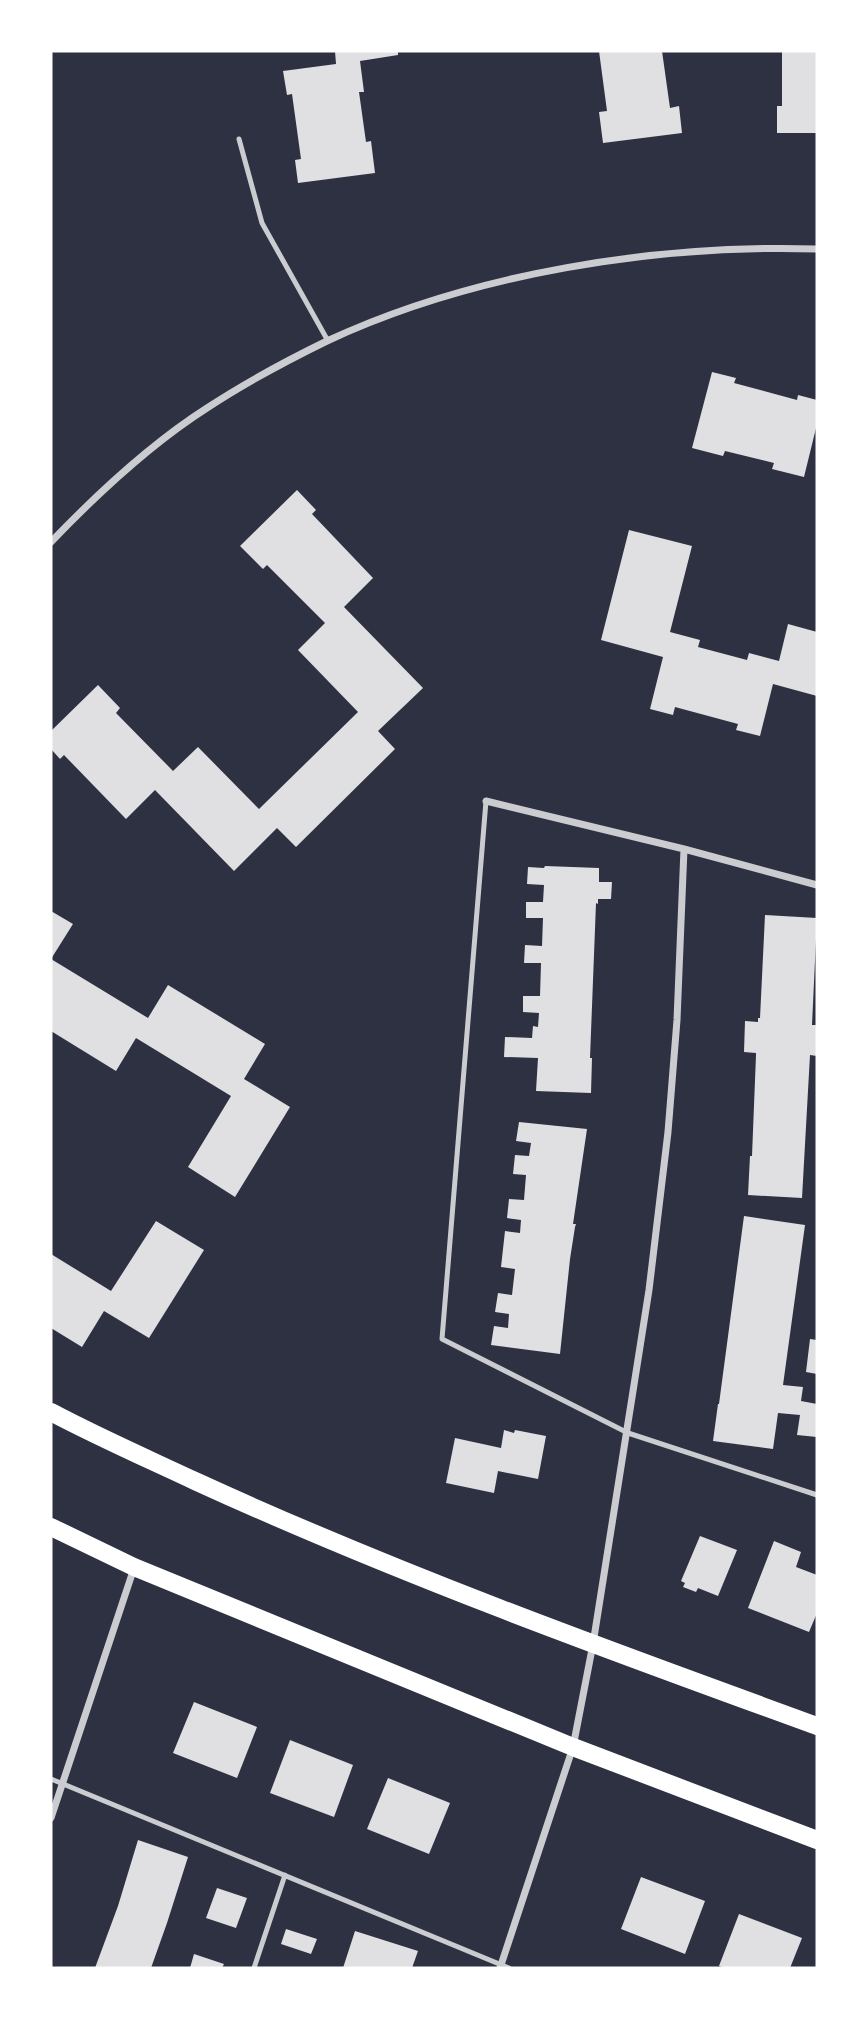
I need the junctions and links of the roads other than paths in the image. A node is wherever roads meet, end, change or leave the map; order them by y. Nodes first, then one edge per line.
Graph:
1 (239, 139) dead end
2 (817, 249) edge
3 (328, 341) junction
4 (51, 542) edge
5 (486, 801) joint
6 (684, 849) junction
7 (817, 885) edge
8 (51, 1412) edge
9 (628, 1433) junction
10 (817, 1495) edge
11 (51, 1527) edge
12 (134, 1567) junction
13 (593, 1644) junction
14 (817, 1726) edge
15 (572, 1747) junction
16 (51, 1779) edge
17 (62, 1784) junction
18 (51, 1818) edge
19 (817, 1840) edge
20 (285, 1875) junction
21 (504, 1967) edge
22 (254, 1968) edge

1 - 3 lane
2 - 3 street
3 - 4 street
5 - 6 street
5 - 9 lane
6 - 7 street
6 - 9 street
8 - 13 main road
9 - 10 lane
9 - 13 street
11 - 12 main road
12 - 15 main road
12 - 17 street
13 - 14 main road
13 - 15 street
15 - 19 main road
15 - 21 street
16 - 17 lane
17 - 18 street
17 - 20 lane
20 - 21 lane
20 - 22 lane

